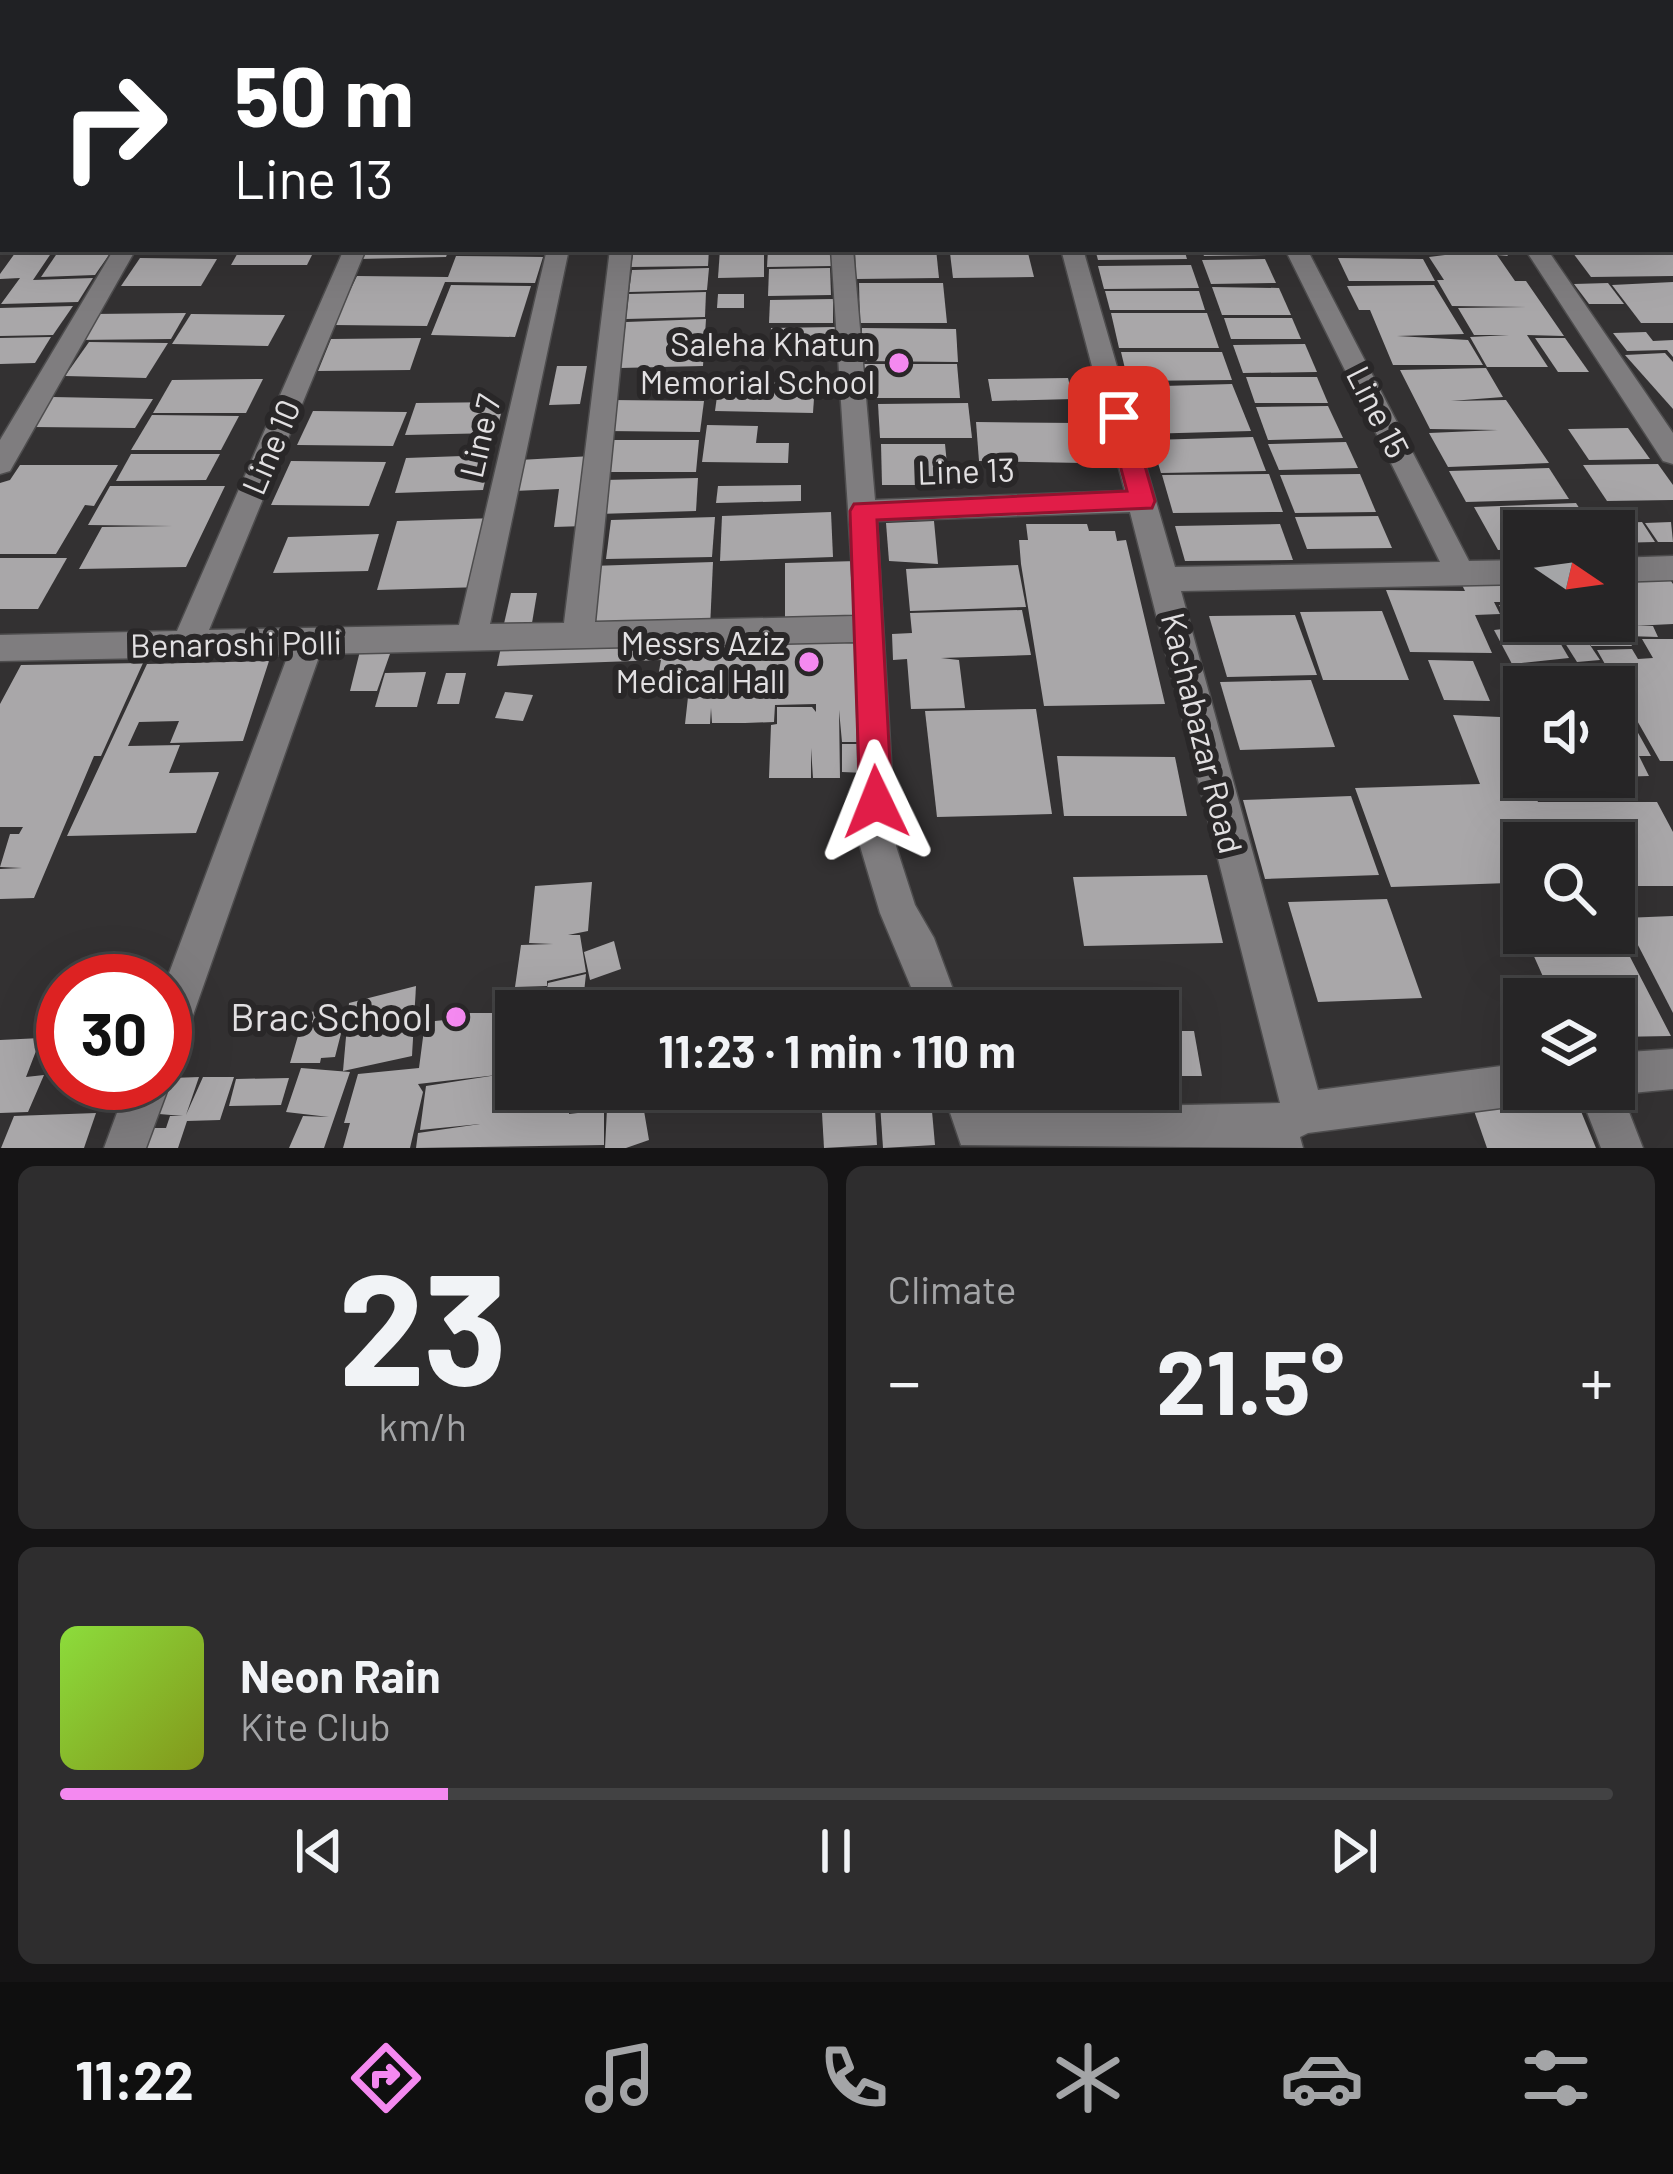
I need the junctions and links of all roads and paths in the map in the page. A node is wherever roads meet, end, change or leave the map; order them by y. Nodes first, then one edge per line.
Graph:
1 (123, 252) edge
2 (354, 252) edge
3 (558, 252) edge
4 (621, 252) edge
5 (842, 252) edge
6 (1073, 252) edge
7 (1297, 252) edge
8 (1538, 252) edge
9 (1673, 454) edge
10 (0, 464) edge
11 (1142, 501) junction
12 (863, 511) junction
13 (1673, 568) edge
14 (1635, 569) edge
15 (1503, 573) edge
16 (1461, 574) junction
17 (1163, 579) junction
18 (871, 628) junction
19 (578, 637) junction
20 (471, 639) junction
21 (308, 643) junction
22 (188, 645) junction
23 (0, 648) edge
24 (192, 963) edge
25 (934, 990) edge
26 (1673, 1070) edge
27 (1635, 1073) edge
28 (1503, 1088) edge
29 (139, 1110) edge
30 (1607, 1110) edge
31 (1288, 1130) edge
32 (976, 1139) edge
33 (125, 1148) edge
34 (1622, 1148) edge

1 - 10 street
2 - 22 street, Line 10
3 - 20 street, Line 7
4 - 19 street
5 - 12 street
6 - 11 street
7 - 16 street, Line 15
8 - 9 street
11 - 12 street, Line 13
11 - 17 street
12 - 18 street
13 - 14 street
15 - 16 street, Kachabazar Road
16 - 17 street, Kachabazar Road
17 - 31 street, Kachabazar Road
18 - 19 street, Benaroshi Polli
18 - 25 street
19 - 20 street, Benaroshi Polli
20 - 21 street, Benaroshi Polli
21 - 22 street, Benaroshi Polli
21 - 24 street
22 - 23 street, Benaroshi Polli
26 - 27 street
28 - 31 street
29 - 33 street
30 - 34 street
31 - 32 street

